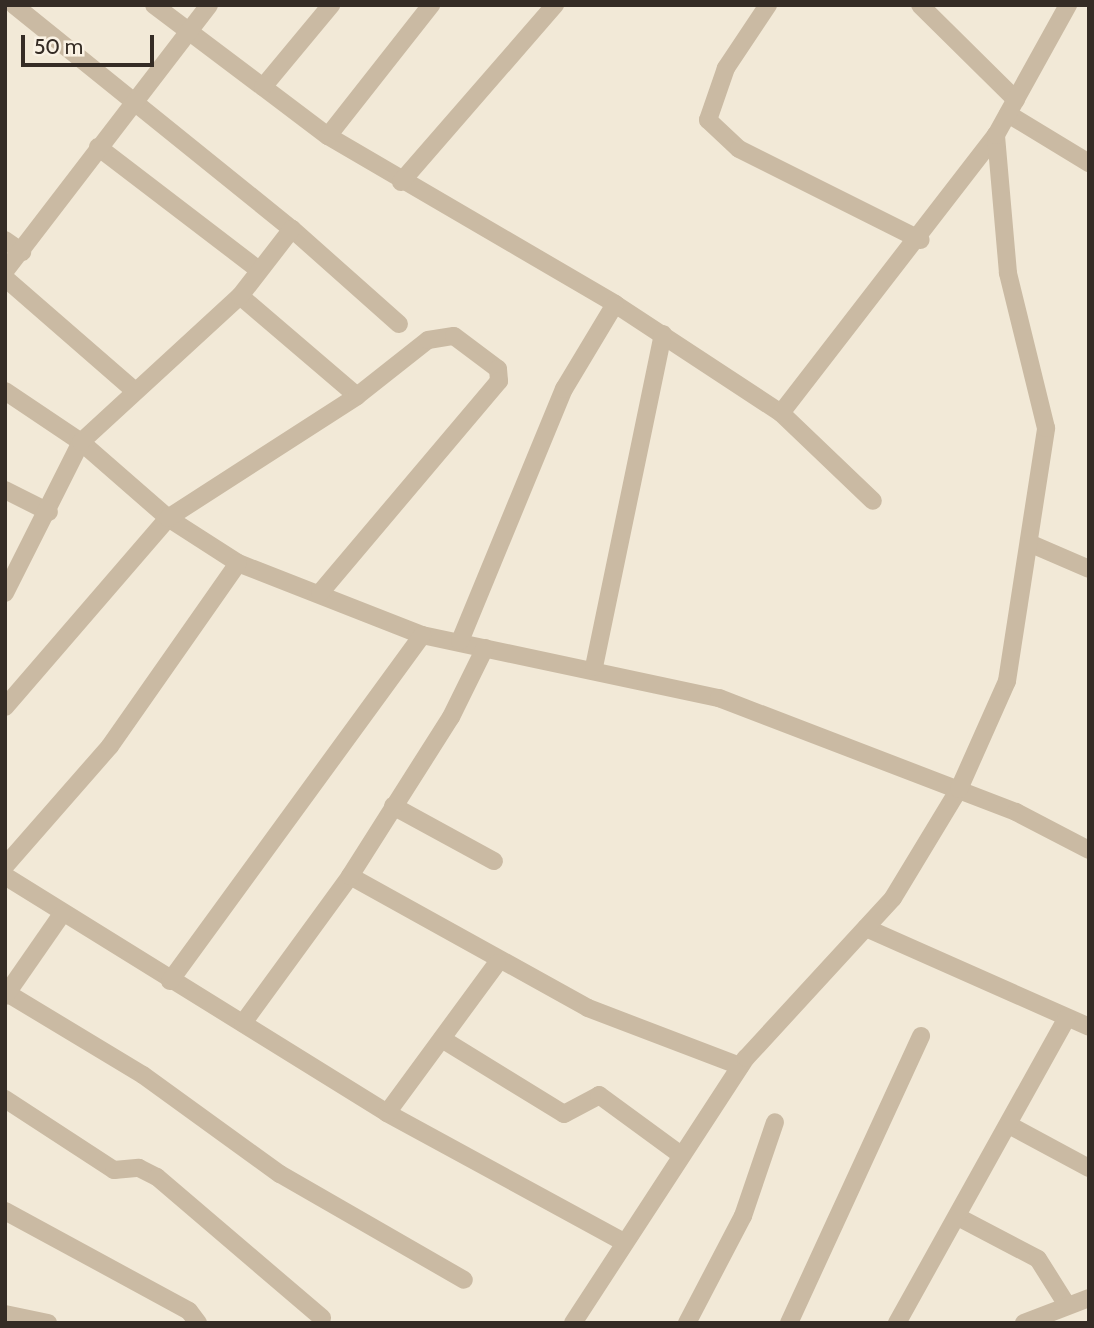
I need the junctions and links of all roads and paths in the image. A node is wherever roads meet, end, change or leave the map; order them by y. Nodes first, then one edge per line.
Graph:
1 (14, 5) edge
2 (154, 5) edge
3 (209, 5) edge
4 (331, 5) edge
5 (431, 5) edge
6 (555, 5) edge
7 (768, 5) edge
8 (920, 5) edge
9 (1068, 5) edge
10 (187, 31) junction
11 (263, 87) junction
12 (132, 98) junction
13 (1012, 107) junction
14 (996, 135) junction
15 (328, 136) junction
16 (98, 147) junction
17 (1089, 163) edge
18 (401, 182) junction
19 (292, 229) junction
20 (5, 240) edge
21 (921, 240) junction
22 (22, 251) junction
23 (259, 270) junction
24 (5, 271) edge
25 (5, 278) edge
26 (240, 296) junction
27 (615, 304) junction
28 (399, 324) dead end
29 (663, 334) junction
30 (5, 391) edge
31 (135, 391) junction
32 (357, 396) junction
33 (781, 413) junction
34 (81, 442) junction
35 (5, 490) edge
36 (873, 501) dead end
37 (49, 512) junction
38 (168, 518) junction
39 (1029, 543) junction
40 (238, 563) junction
41 (1089, 569) edge
42 (8, 581) edge
43 (320, 593) junction
44 (422, 635) junction
45 (460, 641) junction
46 (485, 648) junction
47 (594, 667) junction
48 (5, 707) edge
49 (959, 789) junction
50 (393, 806) junction
51 (1089, 850) edge
52 (494, 861) dead end
53 (5, 866) edge
54 (5, 876) edge
55 (350, 876) junction
56 (62, 914) junction
57 (866, 928) junction
58 (497, 963) junction
59 (170, 981) junction
60 (6, 995) edge
61 (1066, 1018) junction
62 (243, 1023) junction
63 (1089, 1027) edge
64 (921, 1037) dead end
65 (442, 1039) junction
66 (740, 1066) junction
67 (5, 1099) edge
68 (387, 1113) junction
69 (775, 1122) dead end
70 (1009, 1125) junction
71 (681, 1155) junction
72 (1089, 1168) edge
73 (5, 1211) edge
74 (958, 1217) junction
75 (624, 1242) junction
76 (464, 1280) dead end
77 (1089, 1298) edge
78 (1066, 1305) junction
79 (5, 1314) edge
80 (322, 1318) dead end
81 (48, 1323) edge
82 (198, 1323) edge
83 (573, 1323) edge
84 (687, 1323) edge
85 (789, 1323) edge
86 (897, 1323) edge
87 (1026, 1323) edge

1 - 12 street
2 - 10 street
3 - 10 street
4 - 11 street
5 - 15 street
6 - 18 street
7 - 21 street
8 - 13 street
9 - 13 street
10 - 11 street
10 - 12 street
11 - 15 street
12 - 16 street
12 - 19 street
13 - 14 street
13 - 17 street
14 - 21 street
14 - 39 street
15 - 18 street
16 - 22 street
16 - 23 street
18 - 27 street
19 - 23 street
19 - 28 street
20 - 22 street
21 - 33 street
22 - 24 street
23 - 26 street
25 - 31 street
26 - 31 street
26 - 32 street
27 - 29 street
27 - 45 street
29 - 33 street
29 - 47 street
30 - 34 street
31 - 34 street
32 - 38 street
32 - 43 street
33 - 36 street
34 - 37 street
34 - 38 street
35 - 37 street
37 - 42 street
38 - 40 street
38 - 48 street
39 - 41 street
39 - 49 street
40 - 43 street
40 - 53 street
43 - 44 street
44 - 45 street
44 - 59 street
45 - 46 street
46 - 47 street
46 - 50 street
47 - 49 street
49 - 51 street
49 - 57 street
50 - 52 street
50 - 55 street
54 - 56 street
55 - 58 street
55 - 62 street
56 - 59 street
56 - 60 street
57 - 61 street
57 - 66 street
58 - 65 street
58 - 66 street
59 - 62 street
60 - 76 street
61 - 63 street
61 - 70 street
62 - 68 street
64 - 85 street
65 - 68 street
65 - 71 street
66 - 71 street
67 - 80 street
68 - 75 street
69 - 84 street
70 - 72 street
70 - 74 street
71 - 75 street
73 - 82 street
74 - 78 street
74 - 86 street
75 - 83 street
77 - 78 street
78 - 87 street
79 - 81 street

